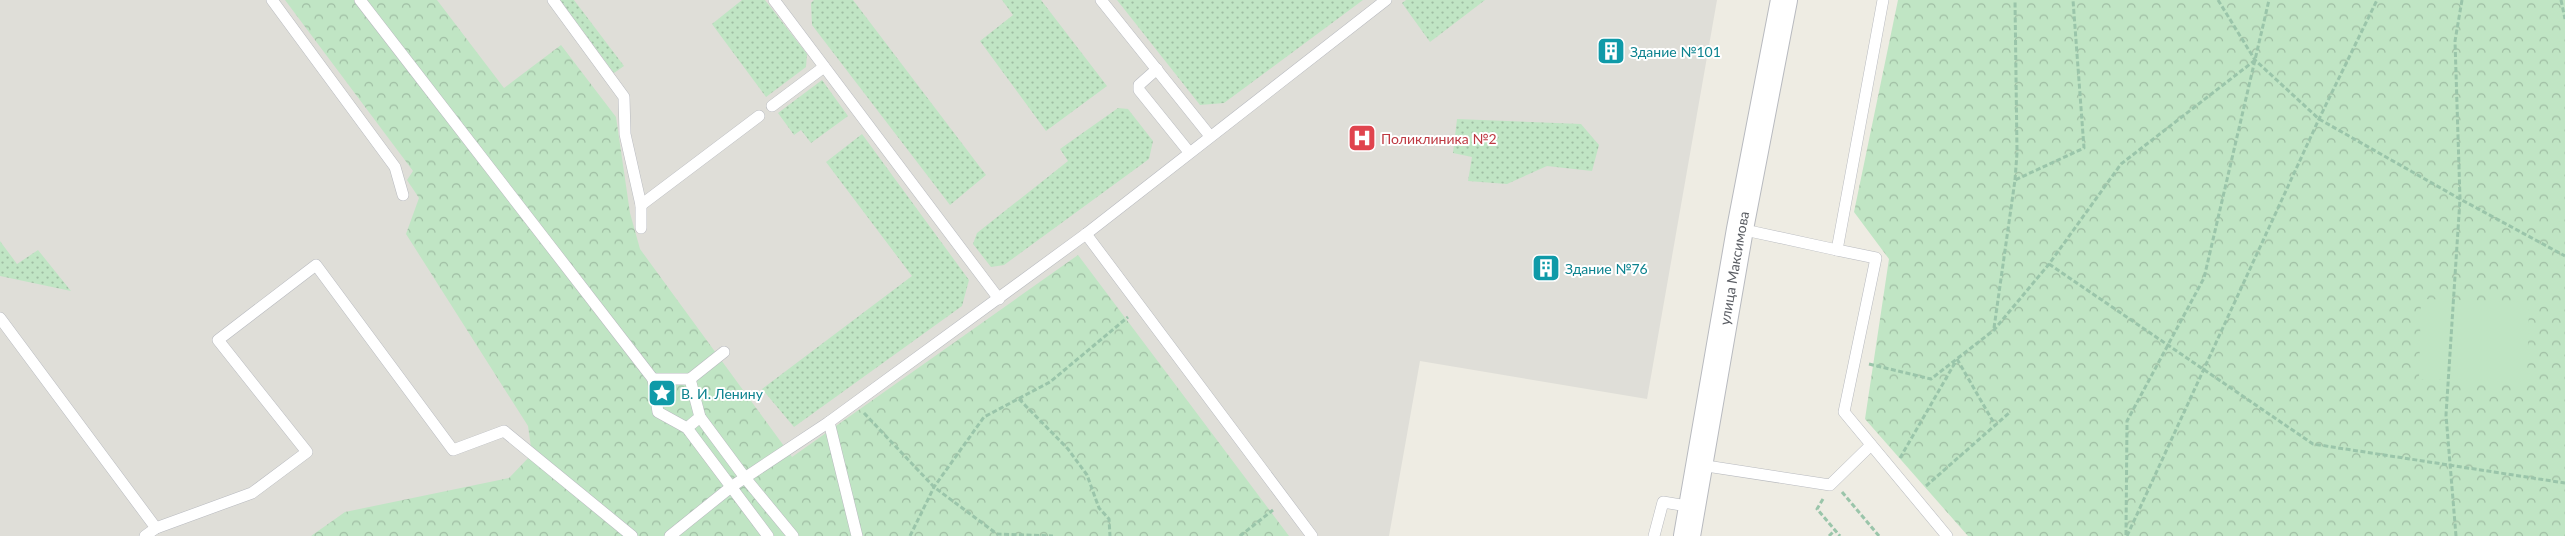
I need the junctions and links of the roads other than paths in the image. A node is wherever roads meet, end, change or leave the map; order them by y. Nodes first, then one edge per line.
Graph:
1 (272, 0) edge
2 (360, 0) edge
3 (553, 0) edge
4 (774, 0) edge
5 (1101, 0) edge
6 (1386, 0) edge
7 (1784, 0) edge
8 (1883, 0) edge
9 (824, 67) junction
10 (1157, 69) junction
11 (772, 106) dead end
12 (759, 116) dead end
13 (1210, 136) junction
14 (1189, 152) junction
15 (404, 195) dead end
16 (641, 205) junction
17 (640, 228) dead end
18 (1740, 229) junction
19 (1086, 234) junction
20 (1837, 250) junction
21 (999, 299) junction
22 (0, 318) edge
23 (724, 352) dead end
24 (653, 378) junction
25 (690, 379) junction
26 (700, 418) junction
27 (829, 422) junction
28 (688, 428) junction
29 (1871, 445) junction
30 (1700, 466) junction
31 (746, 479) junction
32 (731, 488) junction
33 (1693, 507) junction
34 (156, 528) junction
35 (145, 536) edge
36 (632, 536) edge
37 (670, 536) edge
38 (768, 536) edge
39 (793, 536) edge
40 (857, 536) edge
41 (1312, 536) edge
42 (1654, 536) edge
43 (1687, 536) edge
44 (1947, 536) edge

1 - 15 lane
2 - 24 lane
3 - 16 lane
4 - 9 lane
5 - 10 lane
6 - 13 lane
7 - 18 street, улица Максимова
8 - 20 lane
9 - 11 lane
9 - 21 lane
10 - 13 lane
10 - 14 lane
12 - 16 lane
13 - 14 lane
14 - 19 lane
16 - 17 lane
18 - 20 lane
18 - 30 street, улица Максимова
19 - 21 lane
19 - 41 lane
20 - 29 lane
21 - 27 lane
22 - 34 lane
23 - 25 lane
24 - 25 lane
24 - 28 lane
25 - 26 lane
26 - 28 lane
26 - 31 lane
27 - 31 lane
27 - 40 lane
28 - 32 lane
29 - 30 lane
29 - 44 lane
30 - 33 street, улица Максимова
31 - 32 lane
31 - 39 lane
32 - 37 lane
32 - 38 lane
33 - 42 lane
33 - 43 street, улица Максимова
34 - 35 lane
34 - 36 lane

